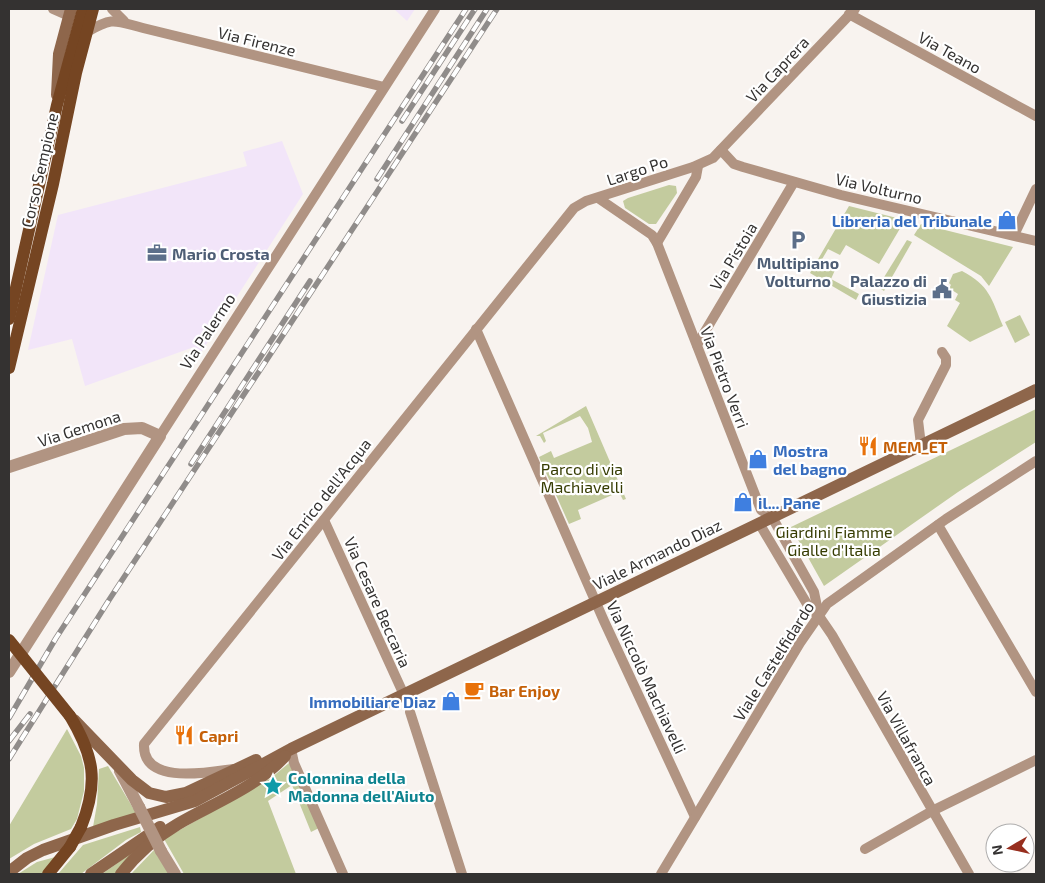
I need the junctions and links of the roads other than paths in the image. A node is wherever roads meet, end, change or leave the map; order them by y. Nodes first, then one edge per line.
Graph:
1 (53, 9) edge
2 (83, 9) edge
3 (93, 9) edge
4 (112, 9) edge
5 (435, 9) edge
6 (70, 12) edge
7 (852, 12) edge
8 (124, 22) junction
9 (87, 32) junction
10 (384, 87) junction
11 (57, 105) junction
12 (1036, 116) edge
13 (721, 150) junction
14 (698, 166) junction
15 (794, 182) junction
16 (1036, 190) edge
17 (598, 198) junction
18 (1014, 235) junction
19 (1036, 241) edge
20 (658, 243) junction
21 (22, 269) junction
22 (9, 284) edge
23 (9, 319) edge
24 (476, 329) junction
25 (697, 345) junction
26 (942, 352) dead end
27 (9, 368) edge
28 (1036, 390) edge
29 (160, 436) junction
30 (921, 445) junction
31 (1036, 461) edge
32 (9, 467) edge
33 (772, 517) junction
34 (324, 520) junction
35 (759, 523) junction
36 (938, 525) junction
37 (596, 602) junction
38 (819, 616) junction
39 (9, 640) edge
40 (9, 672) edge
41 (1036, 692) edge
42 (404, 696) junction
43 (410, 712) dead end
44 (70, 716) junction
45 (291, 749) junction
46 (111, 756) junction
47 (1036, 760) edge
48 (236, 768) junction
49 (252, 782) junction
50 (932, 811) junction
51 (695, 817) junction
52 (865, 849) dead end
53 (9, 872) edge
54 (48, 874) edge
55 (91, 874) edge
56 (122, 874) edge
57 (175, 874) edge
58 (343, 874) edge
59 (462, 874) edge
60 (661, 874) edge
61 (969, 874) edge

1 - 6 street
2 - 11 main road, Corso Sempione
3 - 9 main road, Corso Sempione
4 - 8 street
5 - 10 street, Via Palermo
6 - 11 main road
7 - 12 street, Via Teano
7 - 13 street, Via Caprera
8 - 9 street, Via Firenze
8 - 10 street, Via Firenze
9 - 27 main road, Corso Sempione
10 - 29 street, Via Palermo
11 - 21 main road, Corso Sempione
13 - 14 street, Largo Po
13 - 15 street, Via Volturno
14 - 17 street, Largo Po
14 - 20 street
15 - 18 street, Via Volturno
15 - 25 street, Via Pistoia
16 - 18 street
17 - 20 street, Largo Po
17 - 24 street, Via Enrico dell'Acqua
18 - 19 street, Via Volturno
20 - 25 street, Via Pietro Verri
21 - 22 main road
21 - 23 main road, Corso Sempione
24 - 34 street, Via Enrico dell'Acqua
24 - 37 street, Via Niccolò Machiavelli
25 - 33 street, Via Pietro Verri
26 - 30 street
28 - 30 main road, Viale Armando Diaz
29 - 32 street, Via Gemona
29 - 40 street, Via Palermo
30 - 33 main road, Viale Armando Diaz
31 - 36 street, Viale Castelfidardo
33 - 35 main road, Viale Armando Diaz
33 - 38 street, Via Pietro Verri
34 - 42 street, Via Cesare Beccaria
34 - 48 street, Via Enrico dell'Acqua
35 - 37 main road, Viale Armando Diaz
35 - 38 street, Via Villafranca
36 - 38 street, Viale Castelfidardo
36 - 41 street
37 - 42 main road, Viale Armando Diaz
37 - 51 street, Via Niccolò Machiavelli
38 - 50 street, Via Villafranca
38 - 51 street, Viale Castelfidardo
39 - 44 main road, bridge
42 - 45 main road, Viale Armando Diaz
43 - 59 street
44 - 46 main road
44 - 54 main road, bridge
45 - 48 main road
45 - 49 main road
45 - 53 main road
45 - 58 street
46 - 48 main road
46 - 57 street, bridge
47 - 50 street
49 - 55 main road
49 - 56 main road
50 - 52 street
50 - 61 street, Via Villafranca
51 - 60 street, Viale Castelfidardo

